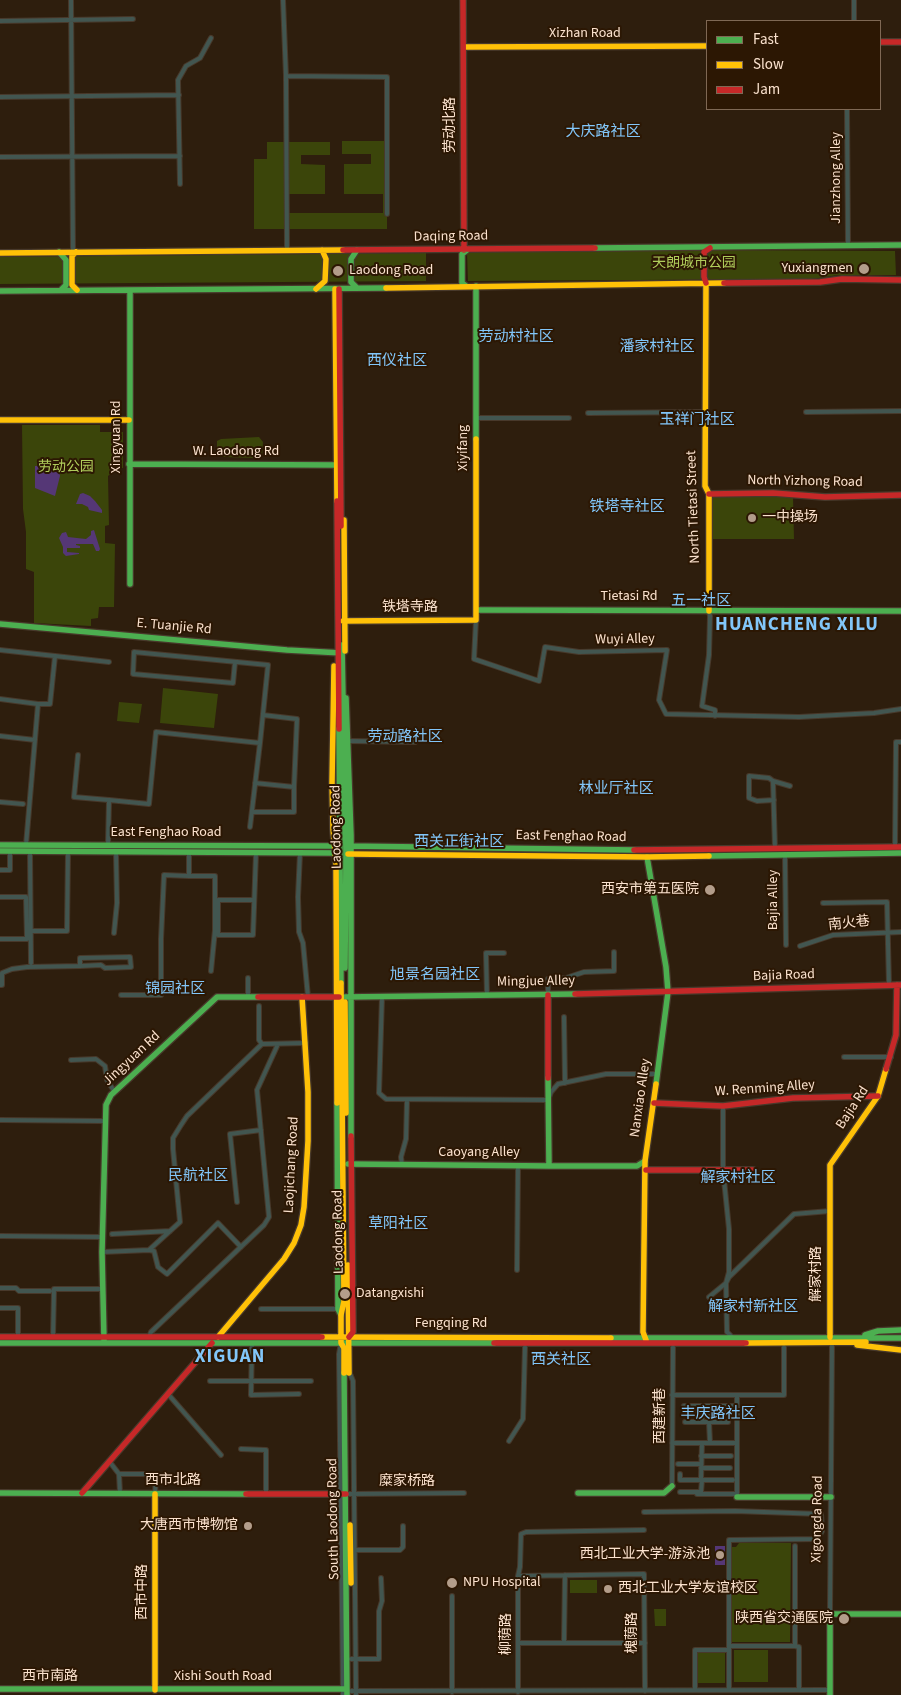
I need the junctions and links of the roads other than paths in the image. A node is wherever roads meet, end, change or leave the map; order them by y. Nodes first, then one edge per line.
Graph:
1 (71, 0) edge
2 (283, 0) edge
3 (463, 0) edge
4 (854, 0) edge
5 (133, 19) dead end
6 (71, 20) junction
7 (854, 20) edge
8 (0, 21) edge
9 (212, 38) dead end
10 (881, 42) edge
11 (901, 42) edge
12 (706, 46) edge
13 (464, 47) junction
14 (286, 76) junction
15 (179, 95) junction
16 (72, 96) junction
17 (0, 97) edge
18 (847, 110) edge
19 (72, 156) junction
20 (180, 156) junction
21 (0, 157) edge
22 (180, 184) dead end
23 (388, 214) dead end
24 (901, 244) edge
25 (848, 246) junction
26 (696, 247) junction
27 (714, 247) junction
28 (322, 250) junction
29 (357, 250) junction
30 (453, 250) junction
31 (466, 250) junction
32 (287, 251) junction
33 (59, 252) junction
34 (75, 252) junction
35 (0, 253) edge
36 (901, 280) edge
37 (704, 283) junction
38 (456, 286) junction
39 (466, 286) junction
40 (476, 286) junction
41 (357, 288) junction
42 (316, 289) junction
43 (337, 289) junction
44 (60, 290) junction
45 (77, 290) junction
46 (130, 290) junction
47 (0, 291) edge
48 (901, 411) edge
49 (705, 412) junction
50 (806, 412) dead end
51 (588, 413) dead end
52 (476, 418) junction
53 (569, 418) dead end
54 (0, 420) edge
55 (129, 420) junction
56 (129, 464) junction
57 (338, 465) junction
58 (709, 494) junction
59 (901, 495) edge
60 (130, 584) dead end
61 (477, 610) junction
62 (708, 610) junction
63 (901, 611) edge
64 (476, 620) junction
65 (340, 621) junction
66 (0, 622) edge
67 (0, 650) edge
68 (340, 653) junction
69 (55, 656) junction
70 (109, 662) dead end
71 (235, 662) junction
72 (0, 699) edge
73 (38, 704) junction
74 (901, 709) edge
75 (263, 716) junction
76 (715, 716) junction
77 (0, 736) edge
78 (35, 740) junction
79 (348, 741) junction
80 (415, 742) dead end
81 (901, 742) edge
82 (260, 743) junction
83 (78, 754) dead end
84 (773, 782) junction
85 (255, 783) junction
86 (790, 786) dead end
87 (294, 787) junction
88 (109, 800) junction
89 (774, 800) junction
90 (0, 802) edge
91 (23, 804) dead end
92 (252, 812) junction
93 (250, 827) dead end
94 (0, 845) edge
95 (26, 845) junction
96 (108, 845) junction
97 (342, 846) junction
98 (898, 847) edge
99 (775, 849) junction
100 (0, 850) edge
101 (10, 851) junction
102 (30, 851) junction
103 (68, 851) junction
104 (116, 852) junction
105 (189, 852) junction
106 (256, 853) junction
107 (300, 853) junction
108 (343, 853) junction
109 (901, 853) edge
110 (786, 854) junction
111 (647, 857) junction
112 (0, 870) edge
113 (189, 876) junction
114 (0, 897) edge
115 (254, 900) junction
116 (823, 903) dead end
117 (30, 931) junction
118 (888, 932) junction
119 (901, 932) edge
120 (114, 933) dead end
121 (0, 939) edge
122 (786, 945) dead end
123 (800, 946) dead end
124 (614, 952) dead end
125 (504, 953) dead end
126 (30, 963) dead end
127 (80, 966) junction
128 (211, 971) dead end
129 (248, 978) dead end
130 (0, 985) edge
131 (889, 985) junction
132 (899, 985) edge
133 (668, 992) junction
134 (121, 995) dead end
135 (548, 995) junction
136 (487, 996) junction
137 (248, 997) junction
138 (305, 997) junction
139 (343, 997) junction
140 (382, 997) junction
141 (259, 1006) dead end
142 (564, 1017) dead end
143 (306, 1043) junction
144 (262, 1044) junction
145 (278, 1044) junction
146 (891, 1056) junction
147 (844, 1057) dead end
148 (71, 1060) dead end
149 (658, 1074) junction
150 (565, 1083) junction
151 (114, 1091) junction
152 (878, 1096) junction
153 (407, 1100) junction
154 (548, 1100) junction
155 (654, 1103) junction
156 (723, 1106) junction
157 (0, 1120) edge
158 (105, 1121) junction
159 (261, 1130) junction
160 (645, 1161) junction
161 (347, 1164) junction
162 (402, 1165) junction
163 (518, 1166) junction
164 (549, 1166) junction
165 (646, 1170) junction
166 (723, 1170) junction
167 (753, 1170) dead end
168 (237, 1202) dead end
169 (830, 1211) junction
170 (170, 1231) junction
171 (112, 1234) dead end
172 (0, 1236) edge
173 (102, 1237) junction
174 (241, 1247) junction
175 (149, 1250) junction
176 (102, 1252) junction
177 (517, 1270) dead end
178 (726, 1283) junction
179 (0, 1288) edge
180 (102, 1289) junction
181 (50, 1291) dead end
182 (709, 1298) dead end
183 (0, 1308) edge
184 (261, 1309) dead end
185 (340, 1312) junction
186 (901, 1330) edge
187 (149, 1336) junction
188 (0, 1337) edge
189 (18, 1337) junction
190 (54, 1337) junction
191 (218, 1337) junction
192 (732, 1337) junction
193 (841, 1337) junction
194 (104, 1340) junction
195 (341, 1340) junction
196 (349, 1340) junction
197 (646, 1340) junction
198 (901, 1340) edge
199 (833, 1341) junction
200 (0, 1343) edge
201 (212, 1343) junction
202 (252, 1343) junction
203 (525, 1347) dead end
204 (672, 1347) dead end
205 (784, 1347) dead end
206 (901, 1350) edge
207 (210, 1381) dead end
208 (252, 1381) junction
209 (310, 1381) dead end
210 (168, 1394) junction
211 (299, 1394) dead end
212 (672, 1395) junction
213 (737, 1396) junction
214 (684, 1406) dead end
215 (702, 1406) junction
216 (711, 1406) junction
217 (737, 1406) junction
218 (686, 1413) dead end
219 (702, 1413) junction
220 (711, 1413) junction
221 (728, 1413) dead end
222 (685, 1422) dead end
223 (702, 1422) junction
224 (710, 1422) junction
225 (728, 1422) dead end
226 (509, 1442) dead end
227 (672, 1443) junction
228 (702, 1443) junction
229 (710, 1443) junction
230 (737, 1443) junction
231 (241, 1449) dead end
232 (221, 1455) dead end
233 (701, 1456) junction
234 (731, 1456) dead end
235 (109, 1461) junction
236 (678, 1464) dead end
237 (701, 1466) junction
238 (730, 1468) dead end
239 (120, 1474) junction
240 (680, 1474) dead end
241 (701, 1480) junction
242 (733, 1480) dead end
243 (672, 1486) joint
244 (680, 1492) dead end
245 (0, 1493) edge
246 (82, 1493) junction
247 (464, 1493) dead end
248 (578, 1493) dead end
249 (120, 1494) junction
250 (155, 1494) junction
251 (266, 1494) junction
252 (348, 1494) junction
253 (697, 1494) dead end
254 (737, 1495) junction
255 (831, 1497) junction
256 (644, 1512) dead end
257 (403, 1526) dead end
258 (644, 1530) dead end
259 (795, 1546) dead end
260 (353, 1550) junction
261 (565, 1575) junction
262 (518, 1576) junction
263 (381, 1578) dead end
264 (452, 1596) dead end
265 (830, 1614) junction
266 (901, 1614) edge
267 (564, 1643) junction
268 (645, 1643) junction
269 (518, 1644) junction
270 (795, 1646) junction
271 (729, 1648) junction
272 (353, 1659) junction
273 (0, 1689) edge
274 (155, 1690) junction
275 (695, 1690) junction
276 (729, 1690) junction
277 (799, 1690) junction
278 (645, 1691) junction
279 (99, 1692) edge
280 (231, 1692) edge
281 (349, 1692) edge
282 (452, 1692) junction
283 (518, 1692) junction
284 (474, 1693) edge
285 (563, 1693) edge
286 (670, 1693) edge
287 (772, 1693) edge
288 (827, 1693) edge

1 - 6 street
2 - 14 street
3 - 13 street, 劳动北路
4 - 7 street
5 - 6 street
6 - 8 street
6 - 16 street
9 - 15 street
10 - 11 street
12 - 13 street, Xizhan Road
13 - 31 street, 劳动北路
14 - 23 street
14 - 32 street
15 - 16 street
15 - 20 street
16 - 17 street
16 - 19 street
18 - 25 street, Jianzhong Alley
19 - 20 street
19 - 21 street
19 - 34 street
20 - 22 street
24 - 25 street, Daqing Road
25 - 27 street, Daqing Road
26 - 27 street, Daqing Road
26 - 31 street, Daqing Road
26 - 37 street
27 - 37 street
28 - 29 street, Daqing Road
28 - 32 street, Daqing Road
28 - 42 street
29 - 30 street, Daqing Road
29 - 41 street
30 - 31 street, Daqing Road
30 - 38 street
31 - 39 street, 劳动北路
32 - 34 street, Daqing Road
33 - 34 street, Daqing Road
33 - 35 street, Daqing Road
33 - 44 street
34 - 45 street
36 - 37 street
37 - 40 street
37 - 49 street, North Tietasi Street
38 - 39 street
38 - 41 street
39 - 40 street
40 - 52 street, Xiyifang
41 - 43 street
42 - 43 street
42 - 46 street
43 - 57 street, Laodong Road
43 - 57 street, Laodong Road
44 - 45 street
44 - 47 street
45 - 46 street
46 - 55 street, Xingyuan Rd
48 - 50 street
49 - 51 street
49 - 58 street, North Tietasi Street
52 - 53 street
52 - 61 street, Xiyifang
54 - 55 street
55 - 56 street, Xingyuan Rd
56 - 57 street, W. Laodong Rd
56 - 60 street, Xingyuan Rd
57 - 65 street, Laodong Road
58 - 59 street, North Yizhong Road
58 - 62 street, North Tietasi Street
61 - 62 street, Tietasi Rd
61 - 64 street
62 - 63 street, Tietasi Rd
62 - 76 street
64 - 65 street, 铁塔寺路
64 - 76 street, Wuyi Alley
65 - 68 street, Laodong Road
66 - 68 street, E. Tuanjie Rd
67 - 69 street
68 - 79 street, Laodong Road
68 - 97 street, Laodong Road
69 - 70 street
69 - 73 street
71 - 71 street
71 - 75 street
72 - 73 street
73 - 78 street
74 - 76 street, Wuyi Alley
75 - 82 street
75 - 87 street
77 - 78 street
78 - 95 street
79 - 80 street
79 - 97 street, Laodong Road
81 - 98 street
82 - 85 street
82 - 88 street
83 - 88 street
84 - 86 street
84 - 89 street
84 - 89 street
85 - 87 street
85 - 92 street
87 - 92 street
88 - 96 street
89 - 99 street
90 - 91 street
92 - 93 street
94 - 95 street, East Fenghao Road
95 - 96 street, East Fenghao Road
96 - 97 street, East Fenghao Road
97 - 99 street, East Fenghao Road
97 - 108 street, Laodong Road
97 - 108 street, Laodong Road
98 - 99 street, East Fenghao Road
100 - 101 street, East Fenghao Road
101 - 102 street, East Fenghao Road
101 - 112 street
102 - 103 street, East Fenghao Road
102 - 117 street
103 - 104 street, East Fenghao Road
103 - 117 street
104 - 105 street, East Fenghao Road
104 - 120 street
105 - 106 street, East Fenghao Road
105 - 113 street
106 - 107 street, East Fenghao Road
106 - 115 street
107 - 108 street, East Fenghao Road
107 - 138 street
108 - 111 street, East Fenghao Road
108 - 139 street, Laodong Road
108 - 139 street, Laodong Road
109 - 110 street, East Fenghao Road
110 - 111 street, East Fenghao Road
110 - 122 street, Bajia Alley
111 - 133 street, Nanxiao Alley
113 - 128 street
113 - 134 street
114 - 121 street
115 - 115 street
116 - 118 street
117 - 126 street
118 - 119 street, 南火巷
118 - 123 street, 南火巷
118 - 131 street
124 - 135 street
125 - 136 street
127 - 127 street
127 - 130 street
129 - 137 street
131 - 132 street, Bajia Road
131 - 133 street, Bajia Road
132 - 146 street, Bajia Rd
133 - 135 street, Mingjue Alley
133 - 149 street, Nanxiao Alley
135 - 136 street, Mingjue Alley
135 - 154 street
136 - 140 street, Mingjue Alley
137 - 138 street, Jingyuan Rd
137 - 151 street, Jingyuan Rd
138 - 139 street, Jingyuan Rd
138 - 143 street, Laojichang Road
139 - 140 street, Mingjue Alley
139 - 161 street, Laodong Road
139 - 185 street, Laodong Road
140 - 153 street
141 - 144 street
142 - 150 street
143 - 145 street
143 - 191 street, Laojichang Road
144 - 145 street
144 - 170 street
145 - 159 street
146 - 147 street
146 - 152 street, Bajia Rd
148 - 151 street
149 - 150 street
149 - 155 street, Nanxiao Alley
150 - 154 street
151 - 158 street, Jingyuan Rd
152 - 156 street, W. Renming Alley
152 - 169 street, Bajia Rd
153 - 154 street
153 - 162 street
154 - 164 street
155 - 156 street, W. Renming Alley
155 - 160 street, Nanxiao Alley
156 - 166 street
157 - 158 street
158 - 173 street, Jingyuan Rd
159 - 168 street
159 - 174 street
160 - 164 street, Caoyang Alley
160 - 165 street, Nanxiao Alley
161 - 162 street, Caoyang Alley
161 - 185 street, Laodong Road
161 - 196 street, Laodong Road
162 - 163 street, Caoyang Alley
163 - 164 street, Caoyang Alley
163 - 177 street
165 - 166 street
165 - 197 street, Nanxiao Alley
166 - 167 street
166 - 178 street
169 - 178 street
169 - 199 street, 解家村路
170 - 171 street
170 - 175 street
172 - 173 street
173 - 176 street, Jingyuan Rd
174 - 175 street
174 - 187 street
175 - 176 street
176 - 180 street, Jingyuan Rd
178 - 182 street
178 - 192 street
179 - 181 street
180 - 190 street
180 - 194 street, Jingyuan Rd
183 - 189 street
184 - 185 street
185 - 195 street, Laodong Road
186 - 193 street
187 - 191 street, Fengqing Rd
187 - 194 street, Fengqing Rd
188 - 189 street, Fengqing Rd
189 - 190 street, Fengqing Rd
190 - 194 street, Fengqing Rd
191 - 195 street, Fengqing Rd
192 - 197 street, Fengqing Rd
192 - 199 street, Fengqing Rd
193 - 198 street, Fengqing Rd
193 - 199 street, Fengqing Rd
194 - 200 street, Fengqing Rd
194 - 201 street, Fengqing Rd
195 - 196 street, Fengqing Rd
195 - 202 street, Fengqing Rd
195 - 252 street, South Laodong Road
196 - 197 street, Fengqing Rd
196 - 252 street, South Laodong Road
197 - 199 street, Fengqing Rd
198 - 199 street, Fengqing Rd
199 - 206 street
199 - 255 street, Xigongda Road
201 - 202 street, Fengqing Rd
201 - 210 street
202 - 208 street
203 - 226 street
204 - 212 street, 西建新巷
205 - 213 street
207 - 208 street
208 - 209 street
208 - 211 street
210 - 232 street
210 - 235 street
212 - 213 street
212 - 227 street, 西建新巷
213 - 217 street
214 - 215 street
215 - 216 street
215 - 219 street
216 - 217 street
216 - 220 street
217 - 230 street
218 - 219 street
219 - 223 street
220 - 221 street
220 - 224 street
222 - 223 street
223 - 224 street
224 - 225 street
224 - 229 street
227 - 228 street
227 - 243 street, 西建新巷
228 - 229 street
228 - 233 street
229 - 230 street
230 - 254 street
231 - 251 street
233 - 234 street
233 - 237 street
235 - 239 street
235 - 246 street
236 - 237 street
237 - 238 street
237 - 241 street
239 - 249 street
239 - 250 street
240 - 241 street
241 - 242 street
241 - 244 street
243 - 248 street
245 - 246 street, 西市北路
246 - 249 street, 西市北路
247 - 252 street, 糜家桥路
249 - 250 street, 西市北路
250 - 251 street, 西市北路
250 - 274 street, 西市中路
251 - 252 street, 西市北路
252 - 260 street, South Laodong Road
252 - 281 street, South Laodong Road
253 - 254 street
254 - 255 street
255 - 265 street, Xigongda Road
256 - 271 street
257 - 260 street
258 - 262 street, 柳荫路
259 - 270 street
260 - 272 street, South Laodong Road
261 - 262 street
261 - 267 street
261 - 268 street, 槐荫路
262 - 269 street, 柳荫路
263 - 272 street
264 - 282 street
265 - 266 street
265 - 288 street, Xigongda Road
267 - 268 street
267 - 269 street
268 - 278 street, 槐荫路
269 - 283 street, 柳荫路
270 - 271 street
270 - 277 street
271 - 275 street
271 - 276 street
272 - 281 street, South Laodong Road
273 - 279 street, 西市南路
274 - 279 street, Xishi South Road
274 - 280 street, Xishi South Road
275 - 276 street
275 - 286 street
276 - 287 street
277 - 287 street
277 - 288 street
278 - 285 street
278 - 286 street
280 - 281 street, Xishi South Road
281 - 282 street
282 - 284 street
283 - 284 street
283 - 285 street

